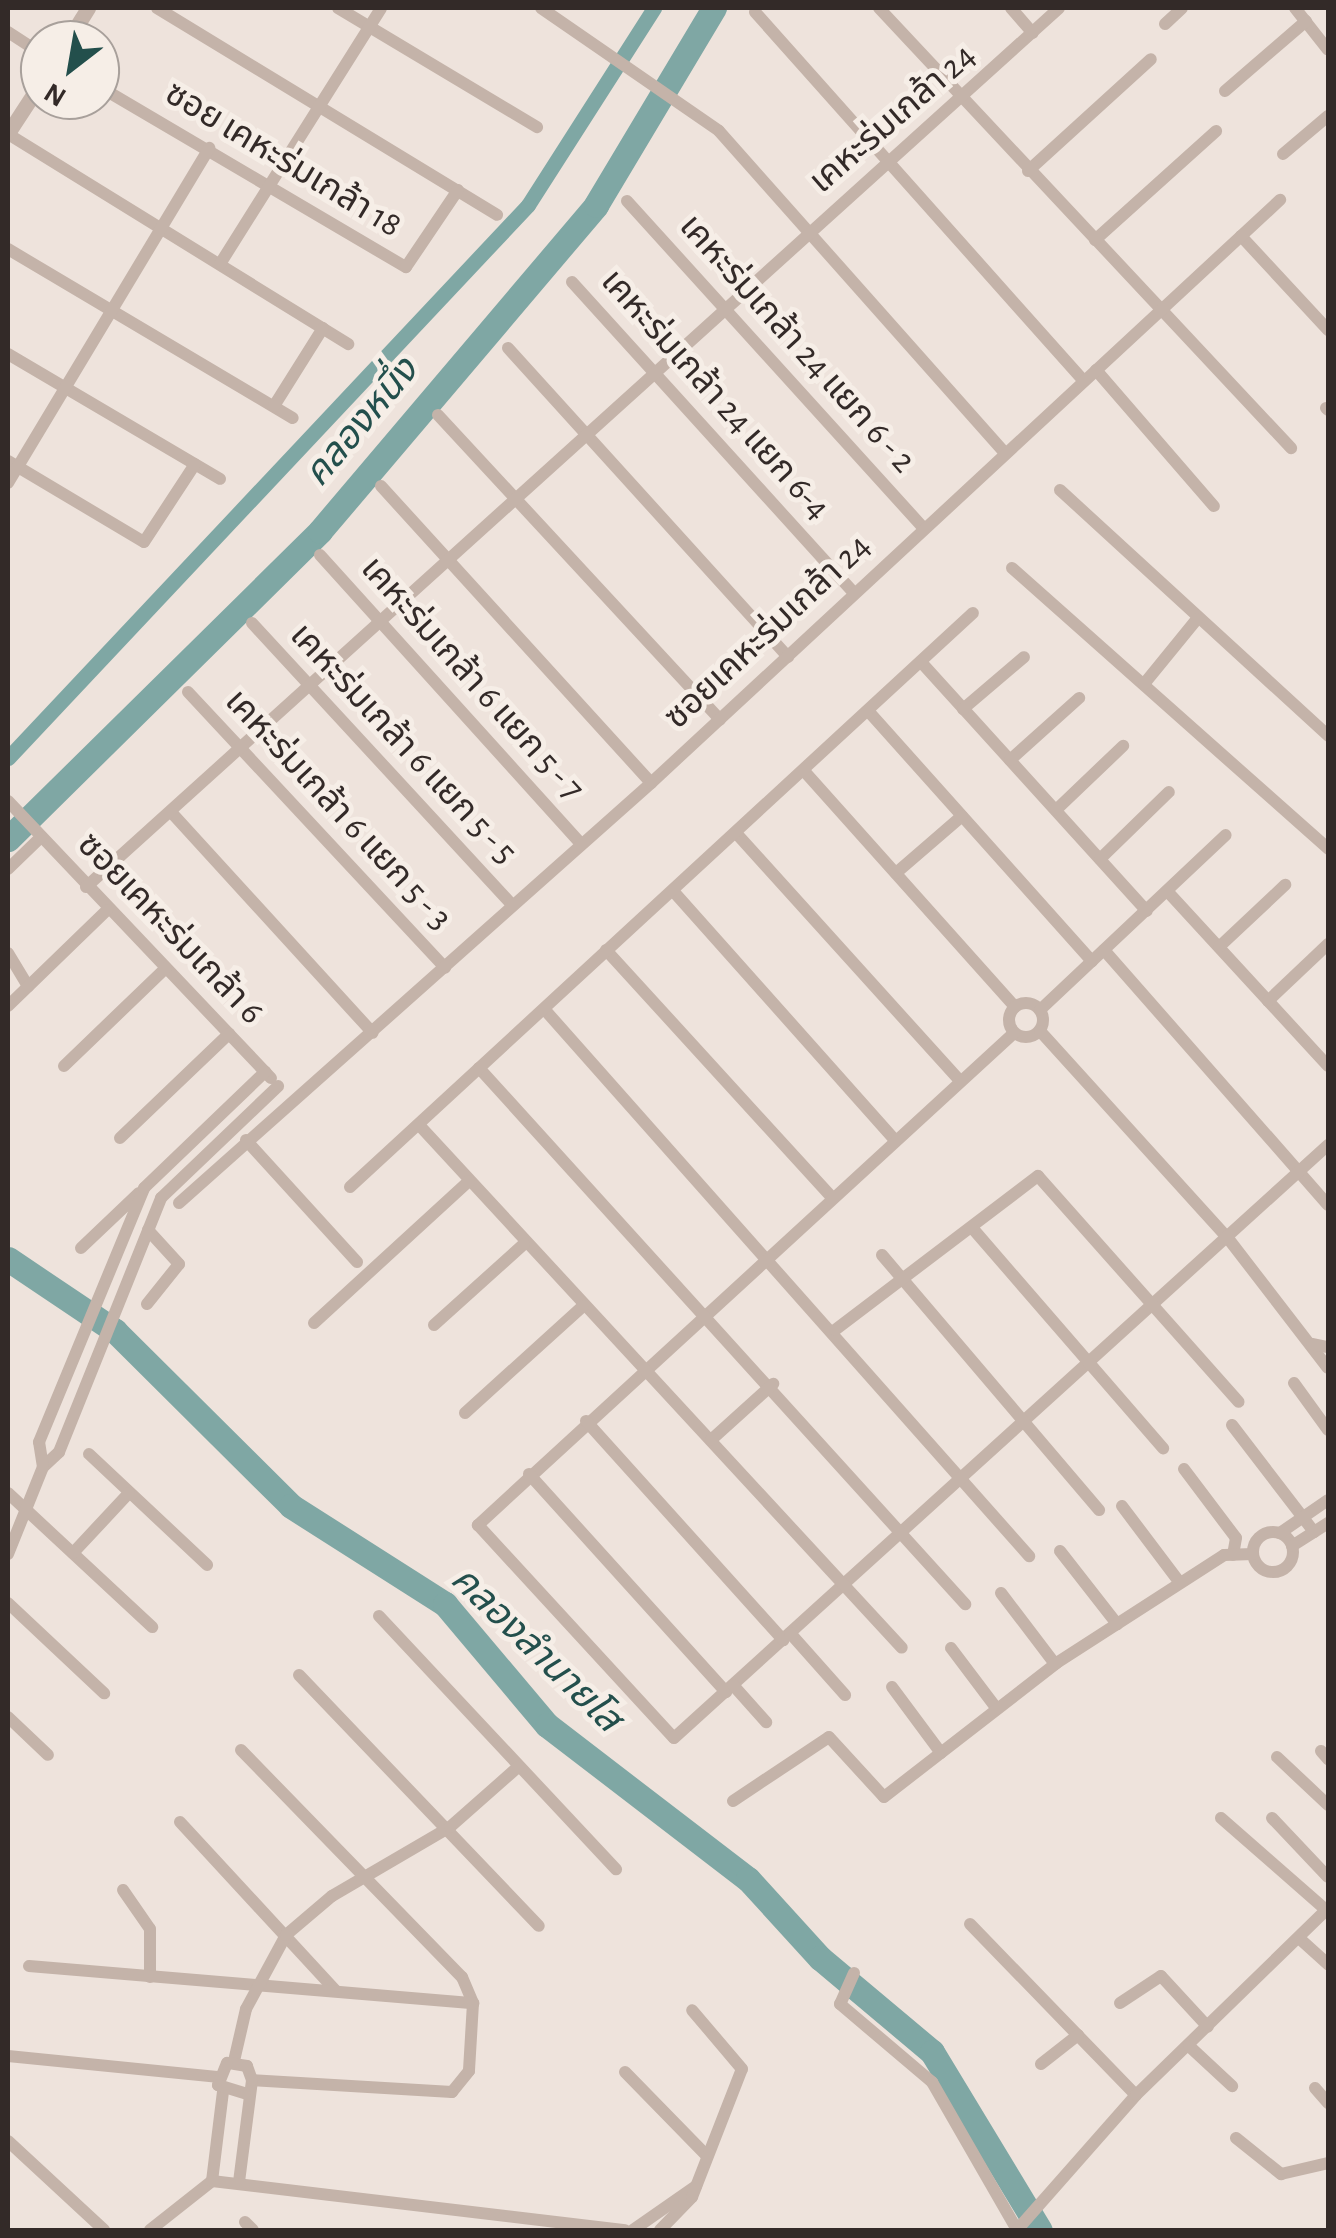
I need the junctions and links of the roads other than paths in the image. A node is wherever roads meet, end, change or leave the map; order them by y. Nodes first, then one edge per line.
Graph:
1 (157, 8) edge
2 (338, 8) edge
3 (381, 8) edge
4 (541, 8) edge
5 (879, 8) edge
6 (1011, 8) edge
7 (1059, 8) edge
8 (1182, 8) edge
9 (1296, 8) edge
10 (755, 12) dead end
11 (1306, 21) junction
12 (1164, 24) dead end
13 (370, 26) junction
14 (1034, 33) junction
15 (1328, 50) edge
16 (1151, 59) dead end
17 (1225, 91) dead end
18 (120, 99) edge
19 (962, 104) junction
20 (320, 106) junction
21 (1328, 116) edge
22 (537, 127) dead end
23 (1216, 131) dead end
24 (8, 133) edge
25 (209, 148) junction
26 (1283, 154) dead end
27 (887, 163) junction
28 (1028, 171) junction
29 (271, 185) junction
30 (458, 190) junction
31 (1280, 200) dead end
32 (627, 201) dead end
33 (498, 214) dead end
34 (162, 228) junction
35 (807, 232) junction
36 (1240, 236) junction
37 (1095, 240) junction
38 (8, 249) edge
39 (220, 264) junction
40 (572, 282) dead end
41 (720, 306) junction
42 (113, 308) junction
43 (1162, 311) junction
44 (322, 328) junction
45 (1328, 330) edge
46 (348, 344) dead end
47 (508, 348) dead end
48 (8, 354) edge
49 (651, 370) junction
50 (1096, 370) junction
51 (1084, 381) junction
52 (66, 387) junction
53 (274, 406) junction
54 (438, 415) dead end
55 (294, 418) dead end
56 (584, 434) junction
57 (1291, 448) dead end
58 (1004, 453) junction
59 (12, 464) edge
60 (195, 464) junction
61 (220, 479) dead end
62 (8, 483) edge
63 (381, 486) dead end
64 (1060, 490) dead end
65 (514, 496) junction
66 (1214, 506) dead end
67 (923, 528) junction
68 (320, 555) dead end
69 (448, 561) junction
70 (1012, 568) dead end
71 (854, 593) junction
72 (972, 613) dead end
73 (372, 619) junction
74 (1197, 620) junction
75 (252, 624) dead end
76 (788, 657) junction
77 (1024, 657) dead end
78 (921, 662) junction
79 (1144, 684) junction
80 (307, 689) junction
81 (188, 692) dead end
82 (1079, 698) dead end
83 (963, 710) junction
84 (870, 714) junction
85 (720, 720) junction
86 (1328, 736) edge
87 (1123, 746) dead end
88 (241, 751) junction
89 (1010, 760) junction
90 (805, 772) junction
91 (651, 783) junction
92 (1169, 792) dead end
93 (8, 801) edge
94 (1056, 810) junction
95 (170, 812) junction
96 (962, 816) junction
97 (736, 833) junction
98 (38, 834) junction
99 (1226, 835) dead end
100 (580, 842) junction
101 (1328, 850) edge
102 (1100, 859) junction
103 (8, 869) edge
104 (896, 873) junction
105 (1284, 885) dead end
106 (86, 887) junction
107 (674, 892) junction
108 (1168, 892) junction
109 (512, 905) junction
110 (108, 910) junction
111 (1147, 911) junction
112 (1328, 944) edge
113 (1220, 948) junction
114 (606, 950) junction
115 (1104, 950) junction
116 (8, 953) edge
117 (1092, 961) junction
118 (166, 968) junction
119 (445, 968) junction
120 (28, 986) junction
121 (1268, 1000) junction
122 (8, 1006) edge
123 (1014, 1006) junction
124 (545, 1010) junction
125 (1040, 1010) junction
126 (1040, 1031) junction
127 (1014, 1032) junction
128 (373, 1033) junction
129 (228, 1034) junction
130 (1326, 1057) edge
131 (64, 1066) dead end
132 (479, 1068) junction
133 (265, 1072) junction
134 (959, 1080) junction
135 (278, 1086) junction
136 (290, 1098) junction
137 (420, 1126) junction
138 (120, 1138) dead end
139 (893, 1138) junction
140 (246, 1140) junction
141 (1328, 1144) edge
142 (1298, 1170) junction
143 (468, 1181) junction
144 (350, 1187) dead end
145 (144, 1188) junction
146 (831, 1196) junction
147 (178, 1203) dead end
148 (1328, 1205) edge
149 (136, 1208) junction
150 (154, 1214) junction
151 (148, 1230) junction
152 (974, 1230) junction
153 (1227, 1236) junction
154 (524, 1244) junction
155 (81, 1248) dead end
156 (882, 1254) dead end
157 (768, 1255) junction
158 (357, 1262) dead end
159 (904, 1280) junction
160 (1154, 1302) junction
161 (147, 1304) dead end
162 (583, 1306) junction
163 (708, 1310) junction
164 (314, 1323) dead end
165 (434, 1326) dead end
166 (835, 1330) junction
167 (1312, 1344) junction
168 (1328, 1347) edge
169 (1089, 1360) junction
170 (1325, 1366) edge
171 (645, 1368) junction
172 (773, 1384) junction
173 (1294, 1384) dead end
174 (1239, 1402) dead end
175 (465, 1414) dead end
176 (1025, 1417) junction
177 (586, 1421) junction
178 (1232, 1424) dead end
179 (1328, 1430) edge
180 (712, 1440) junction
181 (1163, 1448) dead end
182 (89, 1454) dead end
183 (43, 1467) junction
184 (1184, 1468) dead end
185 (963, 1473) junction
186 (529, 1474) junction
187 (8, 1493) edge
188 (128, 1493) junction
189 (1328, 1500) edge
190 (1122, 1506) dead end
191 (1100, 1510) dead end
192 (28, 1511) junction
193 (1302, 1518) junction
194 (1328, 1522) edge
195 (901, 1530) junction
196 (1314, 1532) junction
197 (1280, 1533) junction
198 (1292, 1546) junction
199 (1060, 1551) dead end
200 (8, 1554) edge
201 (73, 1554) junction
202 (1232, 1554) junction
203 (1252, 1554) junction
204 (1029, 1556) dead end
205 (207, 1565) dead end
206 (1180, 1583) junction
207 (844, 1584) junction
208 (1002, 1592) dead end
209 (8, 1604) edge
210 (965, 1604) dead end
211 (379, 1616) dead end
212 (1117, 1624) junction
213 (152, 1627) dead end
214 (786, 1637) junction
215 (902, 1648) dead end
216 (951, 1648) dead end
217 (1057, 1662) junction
218 (299, 1675) dead end
219 (892, 1687) dead end
220 (729, 1689) junction
221 (104, 1693) dead end
222 (845, 1695) dead end
223 (997, 1709) junction
224 (8, 1717) edge
225 (766, 1722) dead end
226 (241, 1750) dead end
227 (941, 1753) junction
228 (48, 1754) dead end
229 (1276, 1757) dead end
230 (518, 1767) junction
231 (733, 1801) dead end
232 (1328, 1805) edge
233 (1221, 1818) dead end
234 (1272, 1818) dead end
235 (180, 1822) dead end
236 (450, 1827) junction
237 (616, 1869) dead end
238 (1328, 1877) edge
239 (369, 1878) junction
240 (123, 1890) dead end
241 (1327, 1909) edge
242 (970, 1924) dead end
243 (539, 1926) dead end
244 (286, 1934) junction
245 (1300, 1938) junction
246 (1328, 1964) edge
247 (29, 1966) dead end
248 (853, 1974) dead end
249 (150, 1978) junction
250 (258, 1984) junction
251 (335, 1990) junction
252 (473, 2003) junction
253 (1120, 2003) dead end
254 (692, 2010) dead end
255 (1208, 2027) junction
256 (1078, 2036) junction
257 (1188, 2046) junction
258 (8, 2056) edge
259 (234, 2062) junction
260 (1042, 2064) dead end
261 (626, 2072) dead end
262 (217, 2077) junction
263 (252, 2080) junction
264 (1232, 2086) dead end
265 (1316, 2088) dead end
266 (223, 2092) junction
267 (244, 2093) junction
268 (1136, 2096) junction
269 (1328, 2104) edge
270 (1236, 2138) dead end
271 (8, 2141) edge
272 (706, 2154) junction
273 (1328, 2163) edge
274 (212, 2181) junction
275 (239, 2182) junction
276 (696, 2186) junction
277 (522, 2218) junction
278 (577, 2227) edge
279 (604, 2228) edge
280 (1020, 2229) edge
281 (104, 2230) edge
282 (150, 2230) edge
283 (530, 2230) edge
284 (625, 2230) edge
285 (633, 2230) edge
286 (660, 2230) edge

1 - 20 street
2 - 13 street
3 - 13 street
4 - 35 street
5 - 19 street
6 - 14 street
7 - 14 street, เคหะร่มเกล้า 24
8 - 12 street
9 - 11 street
10 - 27 street
11 - 15 street
11 - 17 street
13 - 20 street
13 - 22 street
14 - 19 street, เคหะร่มเกล้า 24
16 - 28 street
18 - 25 street, ซอย เคหะร่มเกล้า 18
19 - 27 street, เคหะร่มเกล้า 24
19 - 28 street
20 - 29 street
20 - 30 street
21 - 26 street
23 - 37 street
24 - 34 street
25 - 29 street, ซอย เคหะร่มเกล้า 18
25 - 34 street
27 - 35 street, เคหะร่มเกล้า 24
27 - 51 street
28 - 37 street
29 - 30 street, ซอย เคหะร่มเกล้า 18
29 - 39 street
30 - 33 street
31 - 36 street, ซอยเคหะร่มเกล้า 24
32 - 41 street, เคหะร่มเกล้า 24 แยก 6 - 2
34 - 39 street
34 - 42 street
35 - 41 street, เคหะร่มเกล้า 24
35 - 58 street
36 - 43 street, ซอยเคหะร่มเกล้า 24
36 - 45 street
37 - 43 street
38 - 42 street
39 - 44 street
40 - 49 street, เคหะร่มเกล้า 24 แยก 6-4
41 - 49 street, เคหะร่มเกล้า 24
41 - 67 street, เคหะร่มเกล้า 24 แยก 6 - 2
42 - 52 street
42 - 53 street
43 - 50 street, ซอยเคหะร่มเกล้า 24
43 - 57 street
44 - 46 street
44 - 53 street
47 - 56 street
48 - 52 street
49 - 56 street, เคหะร่มเกล้า 24
49 - 71 street, เคหะร่มเกล้า 24 แยก 6-4
50 - 51 street, ซอยเคหะร่มเกล้า 24
50 - 66 street
51 - 58 street, ซอยเคหะร่มเกล้า 24
52 - 59 street
52 - 60 street
53 - 55 street
54 - 65 street
56 - 65 street, เคหะร่มเกล้า 24
56 - 76 street
58 - 67 street, ซอยเคหะร่มเกล้า 24
59 - 60 street
59 - 62 street
60 - 61 street
63 - 69 street
64 - 74 street
65 - 69 street, เคหะร่มเกล้า 24
65 - 85 street
67 - 71 street, ซอยเคหะร่มเกล้า 24
68 - 73 street, เคหะร่มเกล้า 6 แยก 5 - 7
69 - 73 street, เคหะร่มเกล้า 24
69 - 91 street
70 - 79 street
71 - 76 street, ซอยเคหะร่มเกล้า 24
72 - 78 street
73 - 80 street, เคหะร่มเกล้า 24
73 - 100 street, เคหะร่มเกล้า 6 แยก 5 - 7
74 - 79 street
74 - 86 street
75 - 80 street, เคหะร่มเกล้า 6 แยก 5 - 5
76 - 85 street, ซอยเคหะร่มเกล้า 24
77 - 83 street
78 - 83 street
78 - 84 street
79 - 101 street
80 - 88 street, เคหะร่มเกล้า 24
80 - 109 street, เคหะร่มเกล้า 6 แยก 5 - 5
81 - 88 street, เคหะร่มเกล้า 6 แยก 5 - 3
82 - 89 street
83 - 89 street
84 - 90 street
84 - 96 street
85 - 91 street, ซอยเคหะร่มเกล้า 24
87 - 94 street
88 - 95 street, เคหะร่มเกล้า 24
88 - 119 street, เคหะร่มเกล้า 6 แยก 5 - 3
89 - 94 street
90 - 97 street
90 - 104 street
91 - 100 street, ซอยเคหะร่มเกล้า 24
92 - 102 street
93 - 98 street, ซอยเคหะร่มเกล้า 6
94 - 102 street
95 - 106 street, เคหะร่มเกล้า 24
95 - 128 street
96 - 104 street
96 - 117 street
97 - 107 street
97 - 134 street
98 - 103 street
98 - 106 street, ซอยเคหะร่มเกล้า 6
99 - 108 street
100 - 109 street, ซอยเคหะร่มเกล้า 24
102 - 111 street
104 - 123 street
105 - 113 street
106 - 110 street, ซอยเคหะร่มเกล้า 6
107 - 114 street
107 - 139 street
108 - 111 street
108 - 113 street
109 - 119 street, ซอยเคหะร่มเกล้า 24
110 - 118 street, ซอยเคหะร่มเกล้า 6
110 - 120 street
111 - 115 street
112 - 121 street
113 - 121 street
114 - 124 street
114 - 146 street
115 - 117 street
115 - 142 street
116 - 120 street
117 - 125 street
118 - 129 street, ซอยเคหะร่มเกล้า 6
118 - 131 street
119 - 128 street, ซอยเคหะร่มเกล้า 24
120 - 122 street
121 - 130 street
123 - 125 street
123 - 127 street
124 - 132 street
124 - 157 street
125 - 126 street
126 - 127 street
126 - 153 street
127 - 134 street
128 - 136 street, ซอยเคหะร่มเกล้า 24
129 - 133 street, ซอยเคหะร่มเกล้า 6
129 - 138 street
132 - 137 street
132 - 163 street
133 - 135 street, ซอยเคหะร่มเกล้า 6
133 - 145 street
134 - 139 street
135 - 136 street, ซอยเคหะร่มเกล้า 6
135 - 150 street
136 - 140 street, ซอยเคหะร่มเกล้า 24
137 - 143 street
137 - 144 street
139 - 146 street
140 - 147 street, ซอยเคหะร่มเกล้า 24
140 - 158 street
141 - 142 street
142 - 148 street
142 - 153 street
143 - 154 street
143 - 164 street
145 - 149 street
145 - 155 street
146 - 157 street
149 - 150 street
149 - 183 street
150 - 151 street
151 - 161 street
151 - 183 street
152 - 159 street
152 - 160 street
152 - 169 street
153 - 160 street
153 - 167 street
154 - 162 street
154 - 165 street
156 - 159 street
157 - 163 street
157 - 166 street
159 - 166 street
159 - 176 street
160 - 169 street
160 - 174 street
162 - 171 street
162 - 175 street
163 - 171 street
163 - 172 street
166 - 185 street
167 - 168 street
167 - 170 street
169 - 176 street
169 - 181 street
171 - 177 street
171 - 180 street
172 - 180 street
172 - 195 street
173 - 179 street
176 - 185 street
176 - 191 street
177 - 186 street
177 - 214 street
178 - 193 street
180 - 207 street
182 - 188 street
183 - 192 street
184 - 202 street
185 - 195 street
185 - 204 street
186 - 220 street
186 - 220 street
187 - 192 street
188 - 201 street
188 - 205 street
189 - 193 street
190 - 206 street
192 - 200 street
192 - 201 street
193 - 196 street
193 - 197 street
194 - 196 street
195 - 207 street
195 - 210 street
196 - 198 street
197 - 198 street
197 - 203 street
198 - 203 street
199 - 212 street
201 - 213 street
202 - 203 street
202 - 206 street
206 - 212 street
207 - 214 street
207 - 215 street
208 - 217 street
209 - 221 street
211 - 230 street
212 - 217 street
214 - 220 street
214 - 222 street
216 - 223 street
217 - 223 street
218 - 236 street
219 - 227 street
220 - 225 street
223 - 227 street
224 - 228 street
226 - 239 street
227 - 231 street
229 - 232 street
230 - 236 street
230 - 237 street
233 - 241 street
234 - 238 street
235 - 244 street
236 - 239 street
236 - 243 street
239 - 244 street
239 - 252 street
240 - 249 street
241 - 245 street
242 - 256 street
244 - 250 street
244 - 251 street
245 - 246 street
245 - 255 street
247 - 249 street
248 - 280 street
249 - 250 street
250 - 251 street
250 - 259 street
251 - 252 street
252 - 263 street
253 - 255 street
254 - 272 street
255 - 257 street
256 - 260 street
256 - 268 street
257 - 264 street
257 - 268 street
258 - 262 street
259 - 262 street
259 - 263 street
261 - 272 street
262 - 266 street
263 - 267 street
265 - 269 street
266 - 267 street
266 - 274 street
267 - 275 street
268 - 280 street
270 - 273 street
271 - 281 street
272 - 276 street
274 - 275 street
274 - 282 street
275 - 277 street
276 - 285 street
276 - 286 street
277 - 278 street
277 - 283 street
278 - 279 street
279 - 284 street

